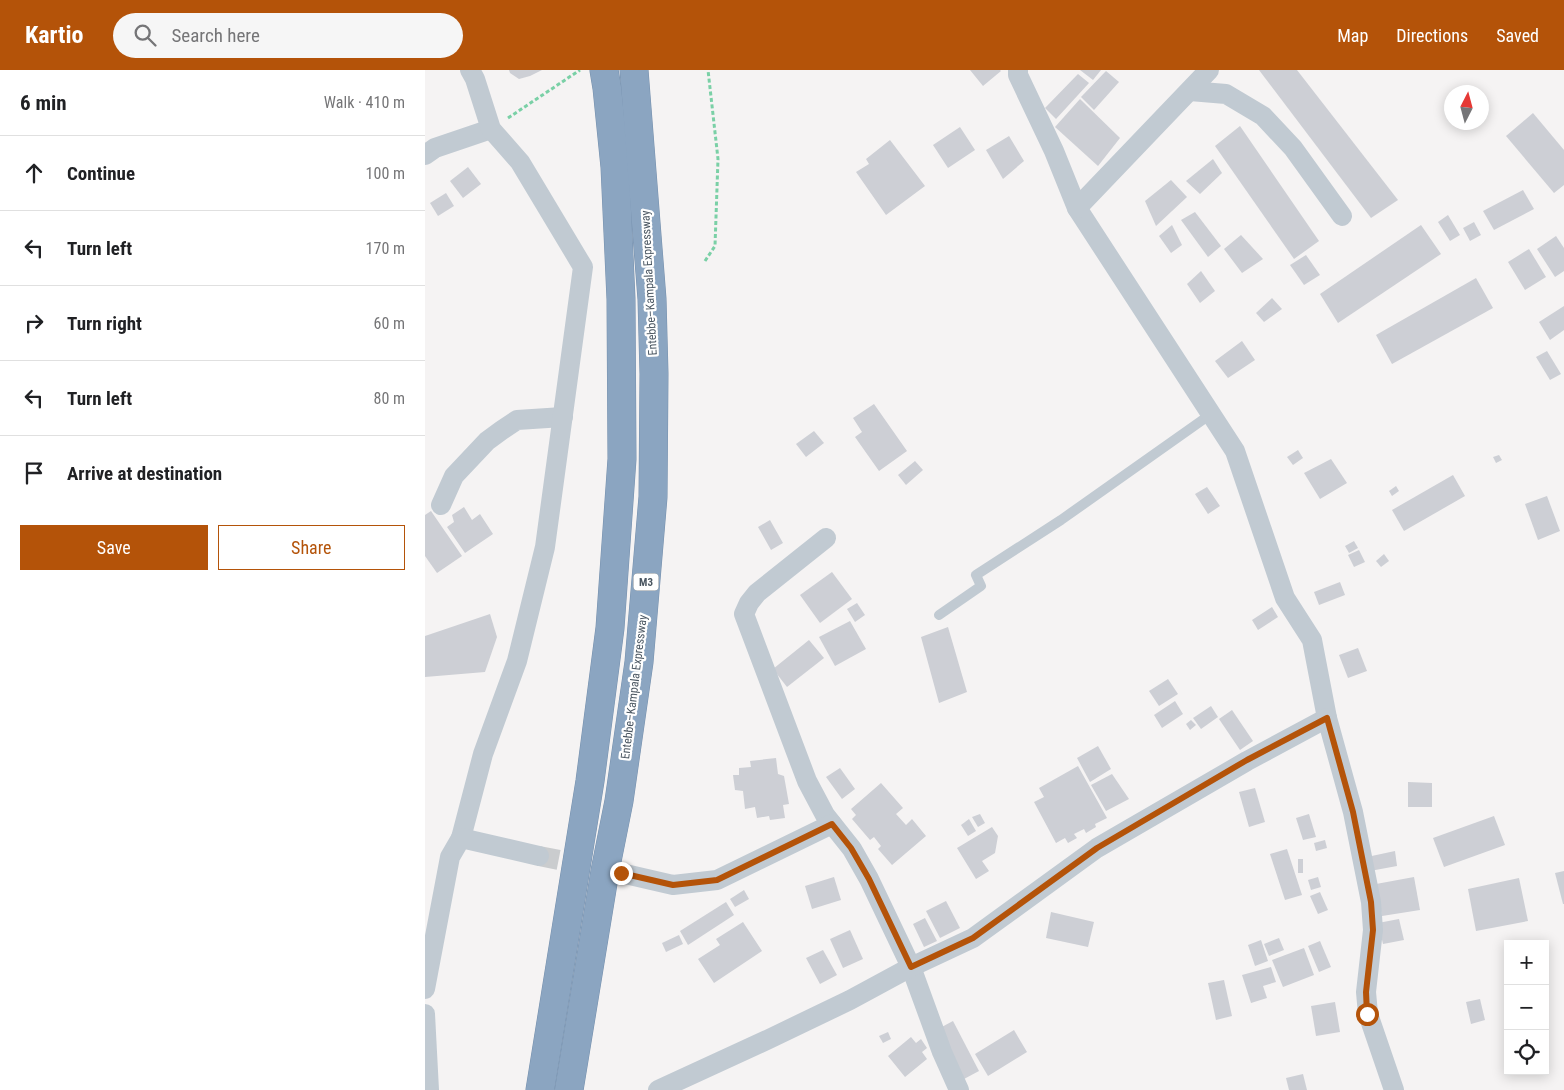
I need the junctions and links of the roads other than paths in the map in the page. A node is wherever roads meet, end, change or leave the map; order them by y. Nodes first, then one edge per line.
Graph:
1 (470, 70) edge
2 (604, 70) edge
3 (634, 70) edge
4 (1018, 70) edge
5 (1209, 70) edge
6 (1190, 91) junction
7 (491, 129) junction
8 (425, 154) edge
9 (1077, 208) junction
10 (1342, 216) dead end
11 (1211, 414) junction
12 (563, 417) junction
13 (441, 504) dead end
14 (826, 538) dead end
15 (939, 615) dead end
16 (1327, 718) junction
17 (832, 824) junction
18 (461, 838) junction
19 (539, 856) tunnel mouth
20 (621, 873) dead end
21 (911, 967) junction
22 (425, 989) edge
23 (425, 1014) edge
24 (429, 1090) edge
25 (539, 1090) edge
26 (569, 1090) edge
27 (658, 1090) edge
28 (959, 1090) edge
29 (1394, 1090) edge

1 - 7 street
2 - 25 highway
3 - 26 highway, Entebbe–Kampala Expressway / M3
4 - 9 street
5 - 6 street
6 - 9 street
6 - 10 street
7 - 8 street
7 - 12 street
9 - 11 street
11 - 15 lane
11 - 16 street
12 - 13 street
12 - 18 street
14 - 17 street
16 - 21 street
16 - 29 street
17 - 20 street
17 - 21 street
18 - 19 street
18 - 22 street
21 - 27 street
21 - 28 street
23 - 24 street

